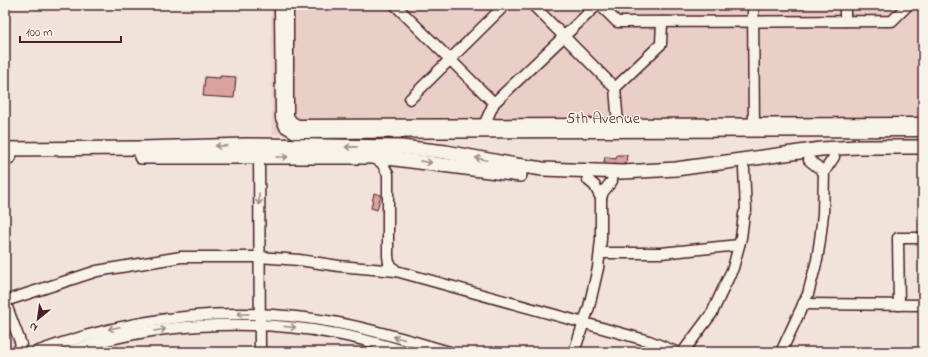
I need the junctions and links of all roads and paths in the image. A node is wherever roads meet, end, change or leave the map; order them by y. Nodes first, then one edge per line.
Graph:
1 (280, 5) edge
2 (288, 5) edge
3 (505, 5) edge
4 (533, 5) edge
5 (599, 5) edge
6 (753, 5) edge
7 (845, 5) edge
8 (908, 5) edge
9 (398, 6) edge
10 (845, 21) junction
11 (662, 22) junction
12 (753, 22) junction
13 (564, 37) junction
14 (450, 60) junction
15 (615, 88) junction
16 (410, 99) dead end
17 (494, 103) junction
18 (923, 123) edge
19 (288, 124) junction
20 (618, 124) junction
21 (484, 125) junction
22 (754, 128) junction
23 (923, 131) edge
24 (923, 147) edge
25 (259, 151) junction
26 (6, 156) edge
27 (923, 156) edge
28 (372, 157) junction
29 (834, 157) junction
30 (405, 160) junction
31 (809, 160) junction
32 (744, 169) junction
33 (824, 172) junction
34 (388, 174) junction
35 (588, 180) junction
36 (612, 181) junction
37 (601, 198) junction
38 (923, 238) edge
39 (739, 246) junction
40 (600, 253) junction
41 (259, 257) junction
42 (396, 271) junction
43 (5, 302) edge
44 (803, 304) junction
45 (898, 305) junction
46 (923, 305) edge
47 (260, 314) junction
48 (583, 323) junction
49 (260, 325) junction
50 (20, 348) edge
51 (37, 351) edge
52 (68, 352) edge
53 (260, 352) edge
54 (408, 352) edge
55 (450, 352) edge
56 (574, 352) edge
57 (676, 352) edge
58 (683, 352) edge
59 (781, 352) edge

1 - 19 street
2 - 19 street
3 - 14 street
4 - 13 street
5 - 11 street
5 - 13 street
6 - 12 street
7 - 10 street
8 - 10 street
9 - 14 street
10 - 12 street
11 - 12 street
11 - 15 street
12 - 22 street
13 - 15 street
13 - 17 street
14 - 16 street
14 - 17 street
15 - 20 street
17 - 21 street
18 - 22 street, 5th Avenue
19 - 21 street, 5th Avenue
19 - 22 street, 5th Avenue
20 - 21 street, 5th Avenue
20 - 22 street, 5th Avenue
22 - 23 street, 5th Avenue
24 -> 25 main road
25 - 26 main road
25 -> 28 main road
25 -> 41 street
27 - 29 main road
28 - 30 main road
28 - 34 street
29 - 31 main road
29 - 33 street
30 - 34 street
30 -> 35 main road
31 - 32 main road
31 - 33 street
32 - 36 main road
32 - 39 street
33 - 44 street
34 - 42 street
35 - 36 main road
35 - 37 street
36 - 37 street
37 - 40 street
38 - 45 street
39 - 40 street
39 - 58 street
40 - 48 street
41 - 42 street
41 - 43 street
41 - 47 street
42 - 48 street
43 - 50 street
44 - 45 street
44 - 59 street
45 - 46 street
47 - 49 street
47 -> 51 street
55 -> 47 street
48 - 56 street
48 - 57 street
52 -> 49 street
49 - 53 street
49 -> 54 street
50 - 51 street

